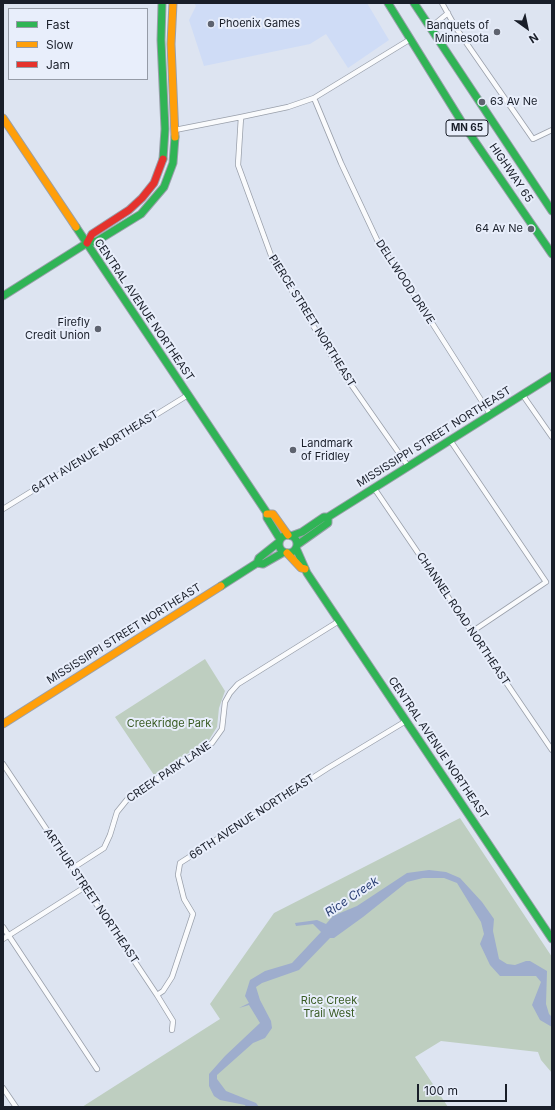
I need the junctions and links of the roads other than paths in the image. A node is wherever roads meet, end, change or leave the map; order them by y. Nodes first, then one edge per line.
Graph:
1 (162, 3) edge
2 (173, 3) edge
3 (388, 3) edge
4 (414, 3) edge
5 (442, 3) edge
6 (448, 13) junction
7 (430, 28) junction
8 (409, 40) junction
9 (314, 98) junction
10 (241, 117) junction
11 (3, 118) edge
12 (175, 130) junction
13 (552, 130) edge
14 (552, 211) edge
15 (87, 243) junction
16 (552, 254) edge
17 (3, 296) edge
18 (552, 376) edge
19 (522, 394) junction
20 (188, 395) junction
21 (490, 414) junction
22 (552, 437) edge
23 (450, 440) junction
24 (408, 466) junction
25 (374, 488) junction
26 (3, 509) edge
27 (268, 514) junction
28 (328, 517) junction
29 (290, 535) junction
30 (280, 541) junction
31 (297, 547) junction
32 (285, 553) junction
33 (257, 563) junction
34 (305, 569) junction
35 (339, 621) junction
36 (472, 631) junction
37 (406, 721) junction
38 (3, 724) edge
39 (552, 750) edge
40 (3, 764) edge
41 (73, 868) junction
42 (85, 887) junction
43 (3, 927) edge
44 (9, 936) junction
45 (3, 939) edge
46 (552, 939) edge
47 (157, 995) junction
48 (172, 1030) dead end
49 (97, 1069) dead end
50 (3, 1088) edge
51 (16, 1107) edge

1 - 15 main road
2 - 12 main road
3 - 8 main road, HIGHWAY 65 / MN 65
4 - 7 main road, HIGHWAY 65 / MN 65
5 - 6 street
6 - 7 street
6 - 13 street
7 - 14 main road, HIGHWAY 65 / MN 65
8 - 9 street
8 - 16 main road, HIGHWAY 65 / MN 65
9 - 10 street
9 - 21 street, DELLWOOD DRIVE
10 - 12 street
10 - 24 street, PIERCE STREET NORTHEAST
11 - 15 main road, CENTRAL AVENUE NORTHEAST
12 - 15 main road
15 - 17 main road
15 - 20 main road, CENTRAL AVENUE NORTHEAST
18 - 19 main road, MISSISSIPPI STREET NORTHEAST
19 - 21 main road, MISSISSIPPI STREET NORTHEAST
19 - 22 street
20 - 26 street, 64TH AVENUE NORTHEAST
20 - 27 main road, CENTRAL AVENUE NORTHEAST
21 - 23 main road, MISSISSIPPI STREET NORTHEAST
23 - 24 main road, MISSISSIPPI STREET NORTHEAST
23 - 36 street
24 - 25 main road, MISSISSIPPI STREET NORTHEAST
25 - 28 main road, MISSISSIPPI STREET NORTHEAST
25 - 36 street, CHANNEL ROAD NORTHEAST
27 - 29 main road, CENTRAL AVENUE NORTHEAST
27 - 30 main road, CENTRAL AVENUE NORTHEAST
28 - 29 main road, MISSISSIPPI STREET NORTHEAST
28 - 31 main road, MISSISSIPPI STREET NORTHEAST
29 - 30 main road
29 - 31 main road
30 - 32 main road
30 - 33 main road, MISSISSIPPI STREET NORTHEAST
31 - 32 main road
31 - 34 main road, CENTRAL AVENUE NORTHEAST
32 - 33 main road, MISSISSIPPI STREET NORTHEAST
32 - 34 main road, CENTRAL AVENUE NORTHEAST
33 - 38 main road, MISSISSIPPI STREET NORTHEAST
34 - 35 main road, CENTRAL AVENUE NORTHEAST
35 - 37 main road, CENTRAL AVENUE NORTHEAST
35 - 41 street, CREEK PARK LANE
36 - 39 street, CHANNEL ROAD NORTHEAST
37 - 46 main road, CENTRAL AVENUE NORTHEAST
37 - 47 street, 66TH AVENUE NORTHEAST
40 - 41 street, ARTHUR STREET NORTHEAST
41 - 42 street, ARTHUR STREET NORTHEAST
42 - 44 street
42 - 47 street, ARTHUR STREET NORTHEAST
43 - 44 street
44 - 45 street
44 - 49 street
47 - 48 street, ARTHUR STREET NORTHEAST
50 - 51 street

